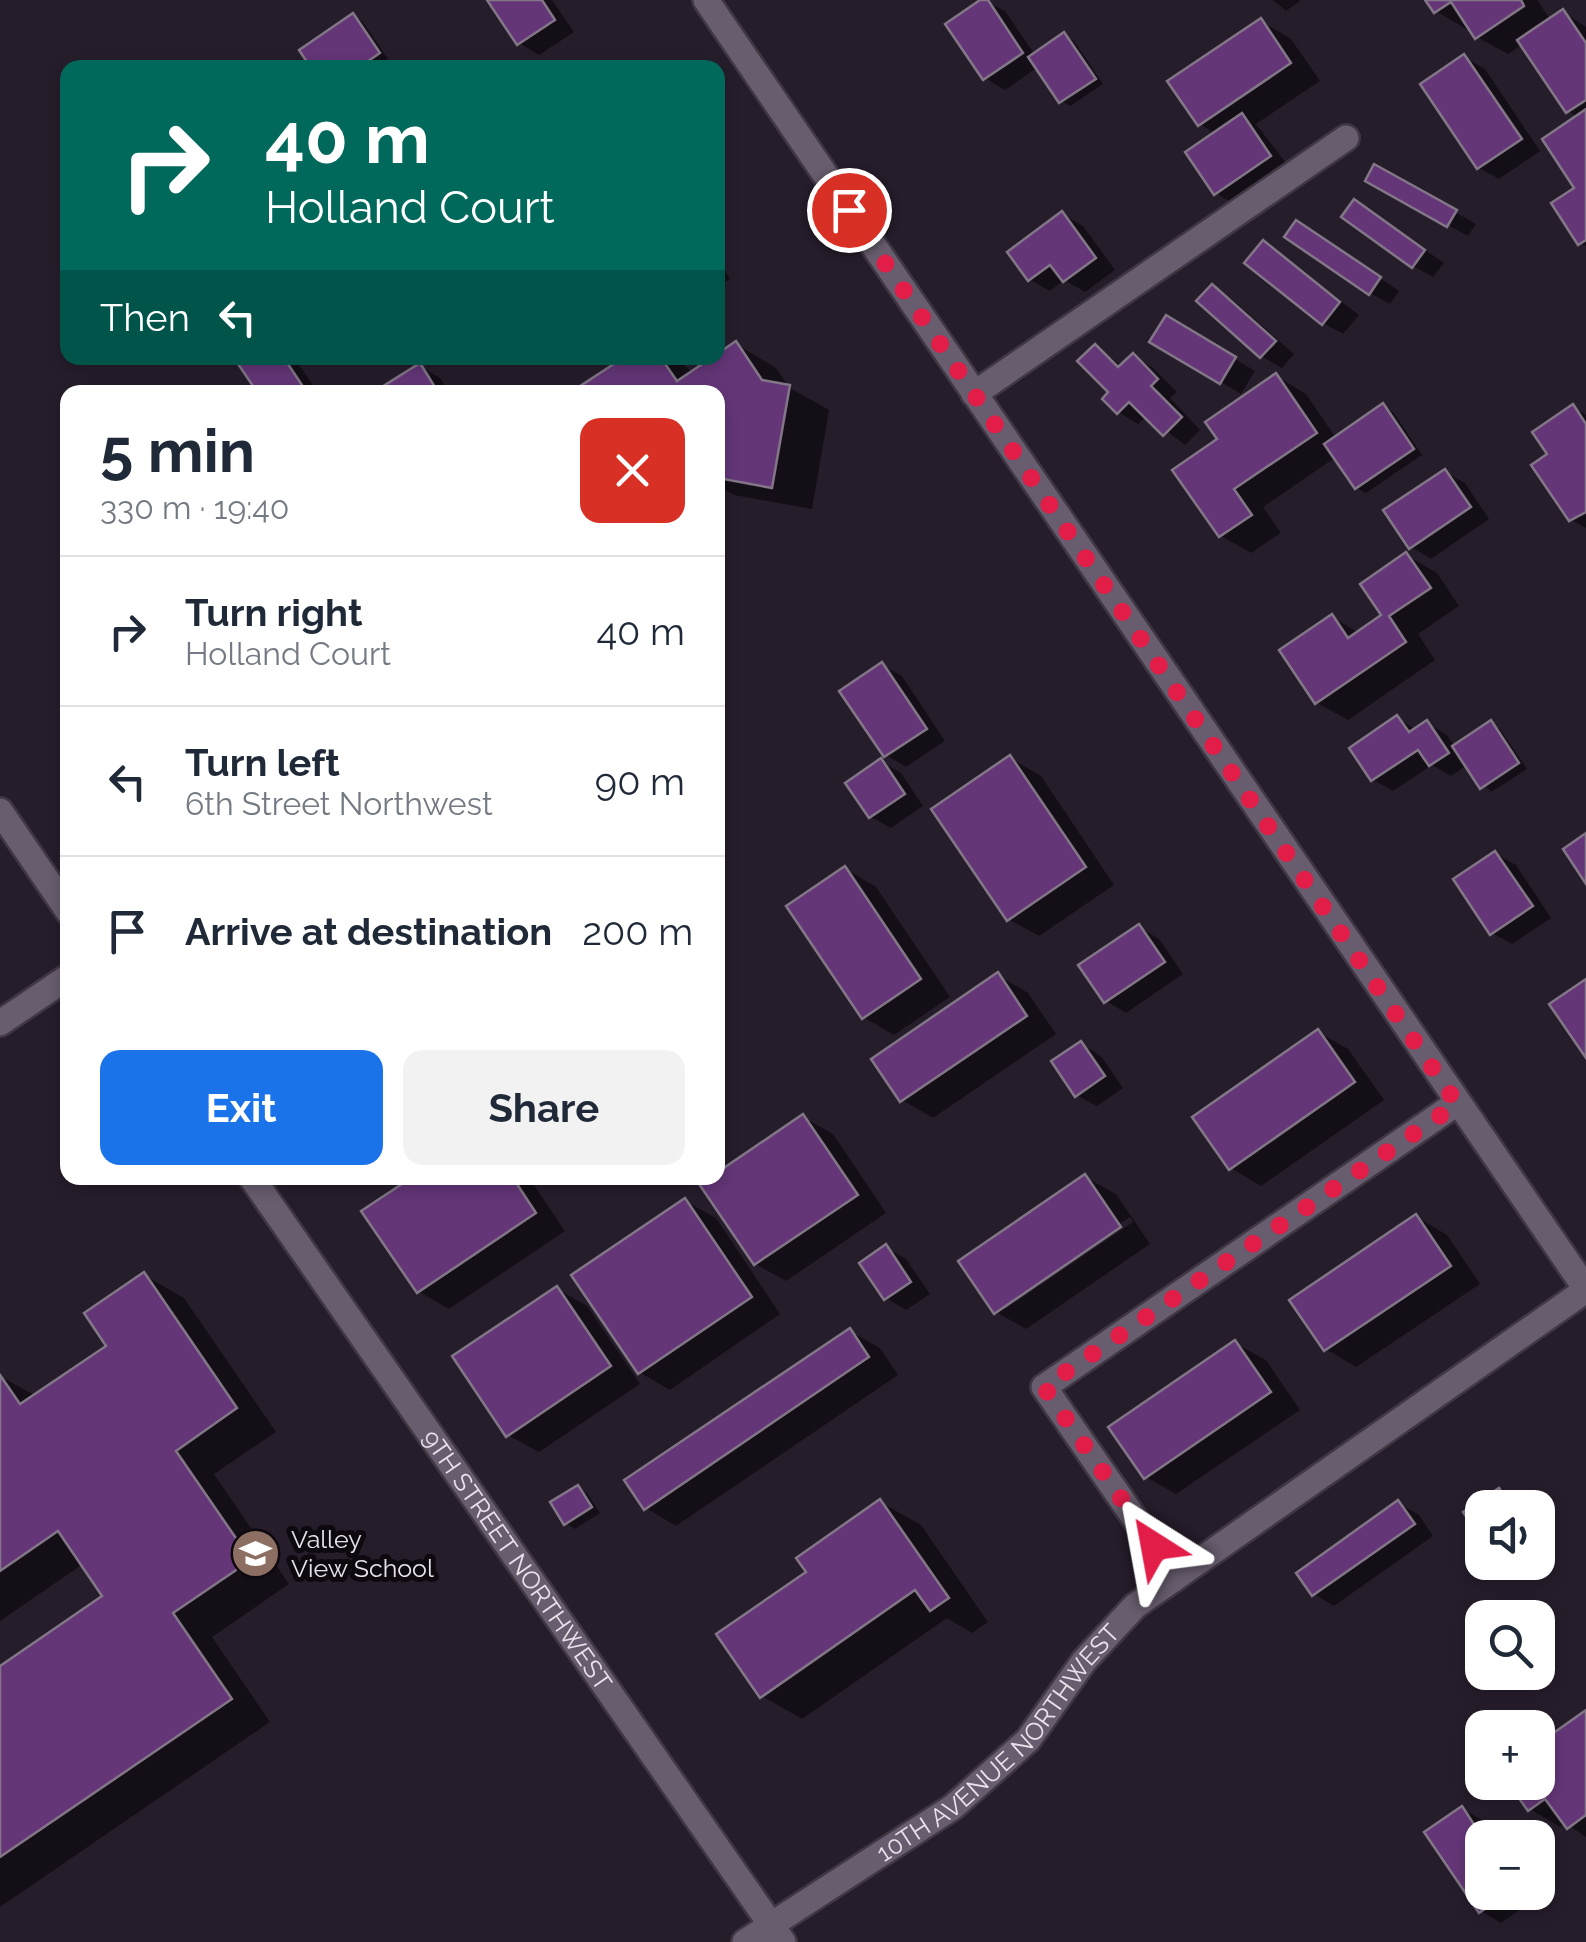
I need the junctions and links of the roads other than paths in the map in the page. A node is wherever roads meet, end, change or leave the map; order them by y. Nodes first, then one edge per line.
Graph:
1 (706, 0) edge
2 (1346, 138) dead end
3 (974, 394) junction
4 (0, 811) edge
5 (60, 899) edge
6 (60, 982) edge
7 (0, 1023) edge
8 (1457, 1104) junction
9 (257, 1185) edge
10 (1586, 1289) edge
11 (1175, 1577) junction
12 (778, 1935) edge
13 (745, 1942) edge

1 - 3 street
2 - 3 street
3 - 8 street
4 - 5 street
6 - 7 street
8 - 10 street
8 - 11 street
9 - 12 street, 9TH STREET NORTHWEST
10 - 11 street, 10TH AVENUE NORTHWEST
11 - 12 street, 10TH AVENUE NORTHWEST
12 - 13 street, 10TH AVENUE NORTHWEST

